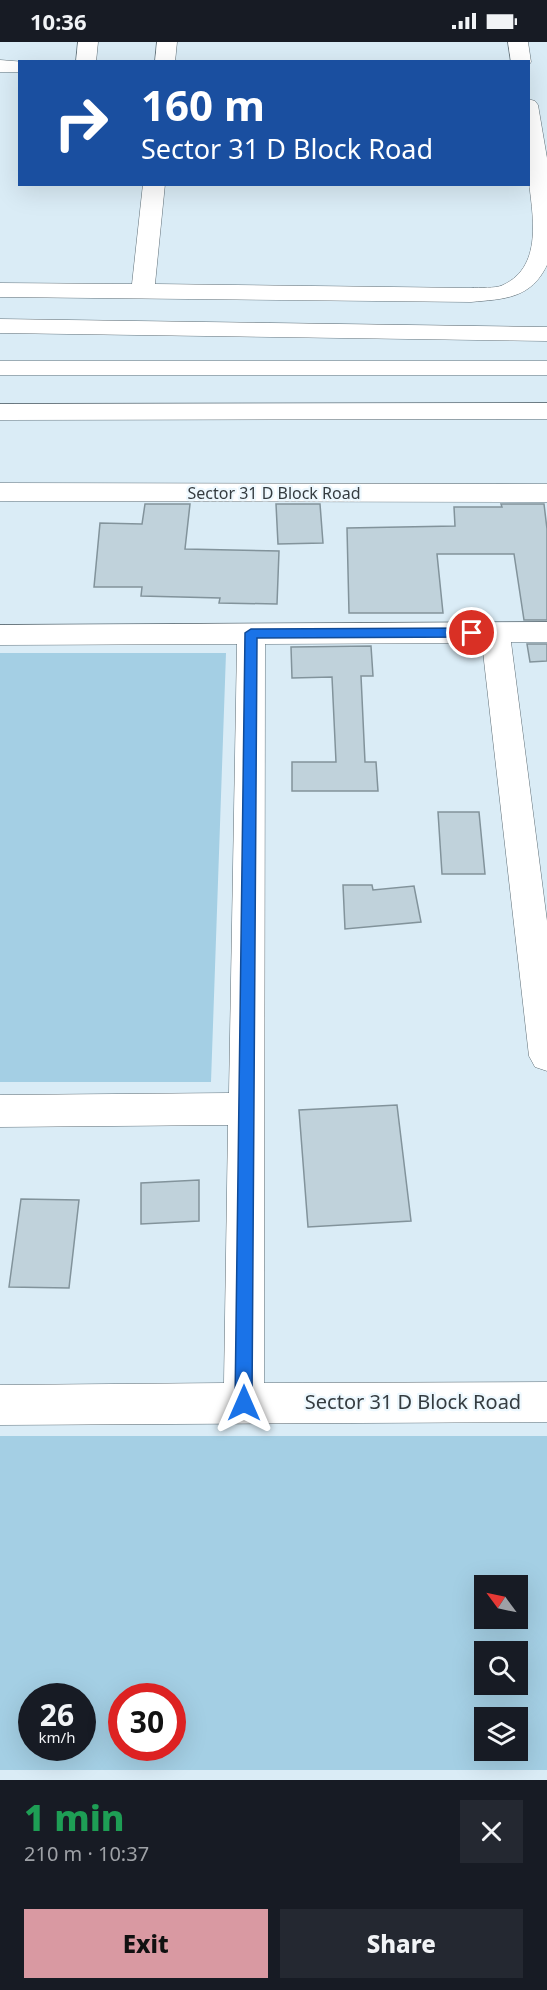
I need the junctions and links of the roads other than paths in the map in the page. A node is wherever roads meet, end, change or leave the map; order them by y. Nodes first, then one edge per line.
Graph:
1 (88, 42) edge
2 (167, 42) edge
3 (518, 42) edge
4 (86, 60) edge
5 (165, 60) edge
6 (521, 60) edge
7 (0, 66) edge
8 (18, 66) edge
9 (530, 118) edge
10 (153, 186) edge
11 (0, 290) edge
12 (143, 291) junction
13 (547, 318) edge
14 (0, 326) edge
15 (506, 333) junction
16 (547, 334) edge
17 (0, 368) edge
18 (547, 368) edge
19 (547, 411) edge
20 (0, 412) edge
21 (0, 492) edge
22 (547, 494) edge
23 (547, 632) edge
24 (251, 633) junction
25 (495, 633) junction
26 (0, 635) edge
27 (547, 1056) edge
28 (247, 1109) junction
29 (0, 1111) edge
30 (547, 1402) edge
31 (244, 1403) junction
32 (0, 1405) edge

1 - 4 street
2 - 5 street
3 - 6 street
7 - 8 street
9 - 12 street
10 - 12 street
11 - 12 street
13 - 15 street
14 - 15 street
15 - 16 street
17 - 18 street
19 - 20 street
21 - 22 street, Sector 31 D Block Road
23 - 25 street
24 - 25 street
24 - 26 street
24 - 28 street
25 - 27 street
28 - 29 street
28 - 31 street
30 - 31 street, Sector 31 D Block Road
31 - 32 street, Sector 31 D Block Road

